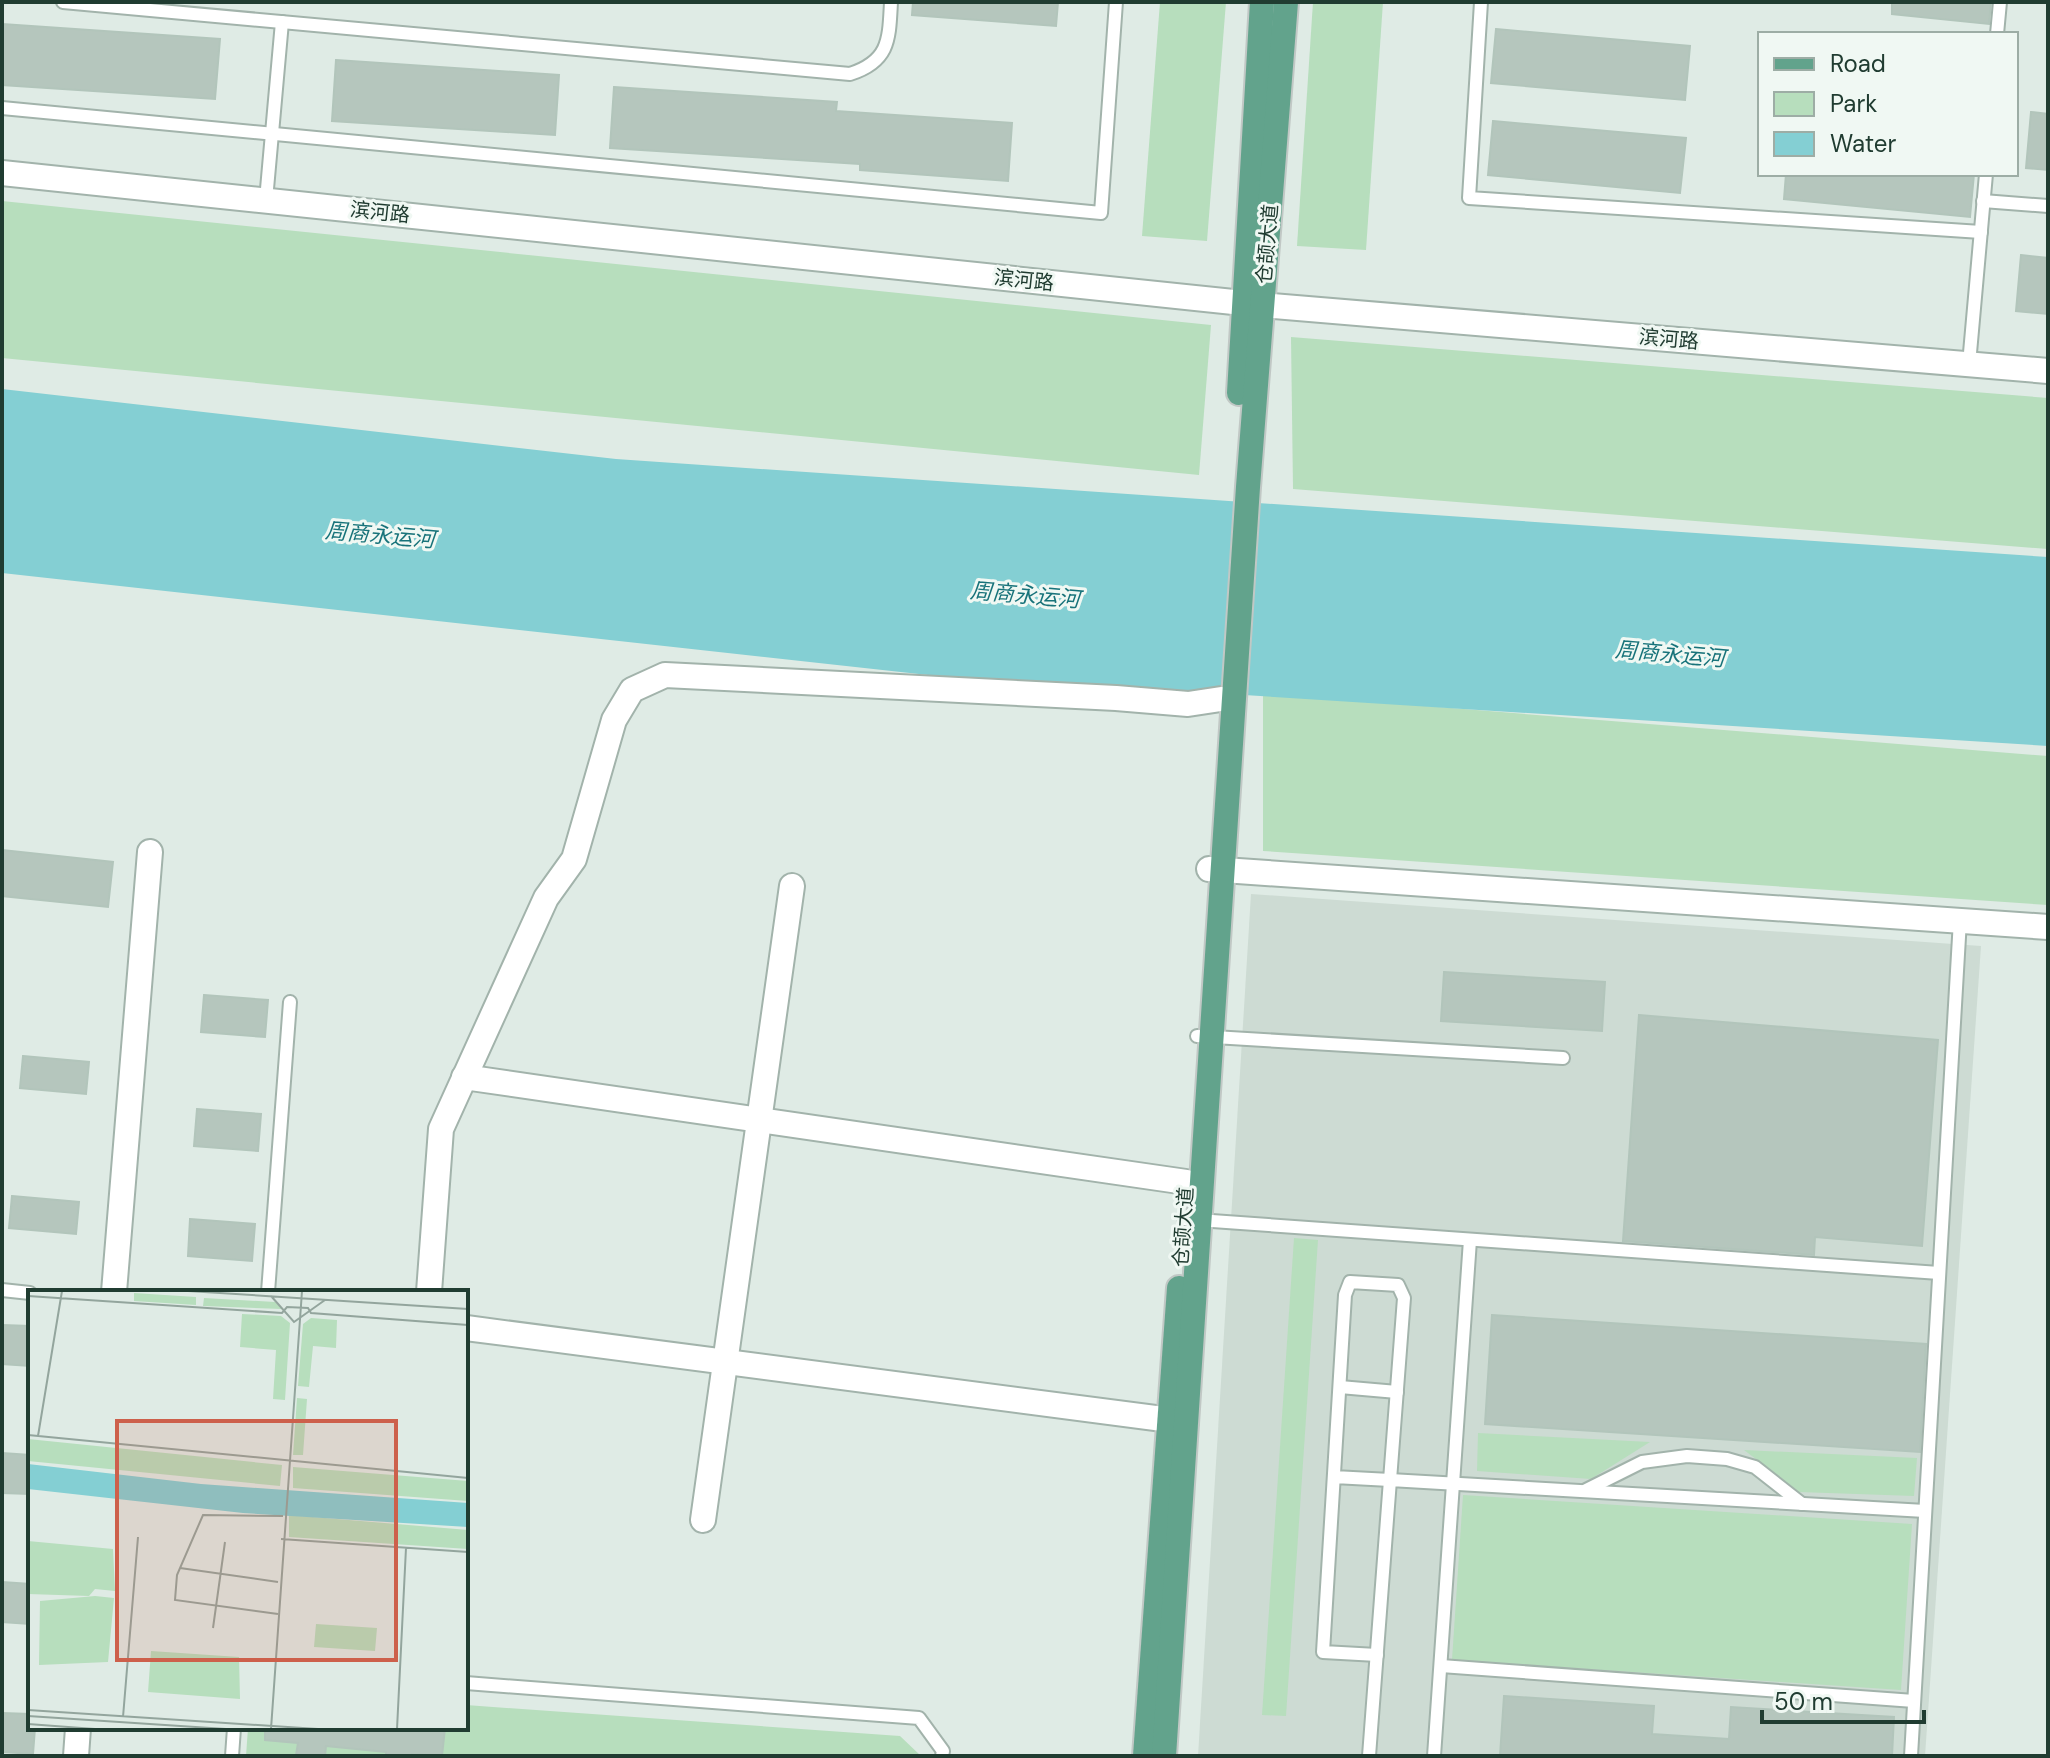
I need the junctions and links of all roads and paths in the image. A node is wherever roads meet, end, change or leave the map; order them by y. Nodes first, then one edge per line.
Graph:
1 (63, 2) edge
2 (891, 2) edge
3 (1116, 2) edge
4 (1262, 2) edge
5 (1286, 2) edge
6 (1481, 2) edge
7 (2000, 2) edge
8 (282, 22) junction
9 (1997, 32) edge
10 (2, 108) edge
11 (272, 134) junction
12 (2, 173) edge
13 (1986, 176) edge
14 (266, 200) junction
15 (1983, 201) junction
16 (2048, 206) edge
17 (1981, 232) junction
18 (1253, 304) junction
19 (1969, 364) junction
20 (2048, 371) edge
21 (1228, 699) junction
22 (150, 852) dead end
23 (1216, 870) junction
24 (792, 886) dead end
25 (1960, 920) junction
26 (2048, 927) edge
27 (290, 1002) dead end
28 (1204, 1036) junction
29 (1563, 1058) dead end
30 (464, 1077) junction
31 (760, 1120) junction
32 (1186, 1182) junction
33 (1192, 1220) junction
34 (1470, 1240) junction
35 (1939, 1273) junction
36 (2, 1290) edge
37 (114, 1290) edge
38 (268, 1290) edge
39 (429, 1290) edge
40 (28, 1293) edge
41 (468, 1328) edge
42 (725, 1361) junction
43 (1340, 1387) junction
44 (1397, 1392) junction
45 (1178, 1420) junction
46 (1334, 1477) junction
47 (1390, 1480) junction
48 (1454, 1484) junction
49 (1584, 1491) junction
50 (1802, 1504) junction
51 (1925, 1511) junction
52 (703, 1520) dead end
53 (1377, 1655) junction
54 (1441, 1666) junction
55 (468, 1683) edge
56 (1914, 1701) junction
57 (78, 1730) edge
58 (234, 1730) edge
59 (76, 1756) edge
60 (232, 1756) edge
61 (942, 1756) edge
62 (1158, 1756) edge
63 (1369, 1756) edge
64 (1434, 1756) edge
65 (1911, 1756) edge

1 - 8 lane
2 - 8 lane
3 - 11 lane
4 - 18 main road, 仓颉大道
5 - 18 main road, 仓颉大道
6 - 17 lane
7 - 9 lane
8 - 11 lane
10 - 11 lane
11 - 14 lane
12 - 14 street, 滨河路
13 - 15 lane
14 - 18 street, 滨河路
15 - 16 lane
15 - 17 lane
17 - 19 lane
18 - 19 street, 滨河路
18 - 21 main road, 仓颉大道
19 - 20 street, 滨河路
21 - 23 main road, 仓颉大道
21 - 30 street
22 - 37 street
23 - 25 street
23 - 28 main road, 仓颉大道
24 - 31 street
25 - 26 street
25 - 35 lane
27 - 38 lane
28 - 29 lane
28 - 32 main road, 仓颉大道
28 - 33 main road, 仓颉大道
30 - 31 street
30 - 39 street
31 - 32 street
31 - 42 street
32 - 33 main road, 仓颉大道
33 - 34 lane
33 - 45 main road, 仓颉大道
34 - 35 lane
34 - 48 lane
35 - 51 lane
36 - 40 lane
41 - 42 street
42 - 45 street
42 - 52 street
43 - 44 lane
43 - 44 lane
43 - 46 lane
44 - 47 lane
45 - 62 main road, 仓颉大道
46 - 47 lane
46 - 53 lane
47 - 48 lane
47 - 53 lane
48 - 49 lane
48 - 54 lane
49 - 50 lane
49 - 50 lane
50 - 51 lane
51 - 56 lane
53 - 63 lane
54 - 56 lane
54 - 64 lane
55 - 61 lane
56 - 65 lane
57 - 59 street
58 - 60 lane

